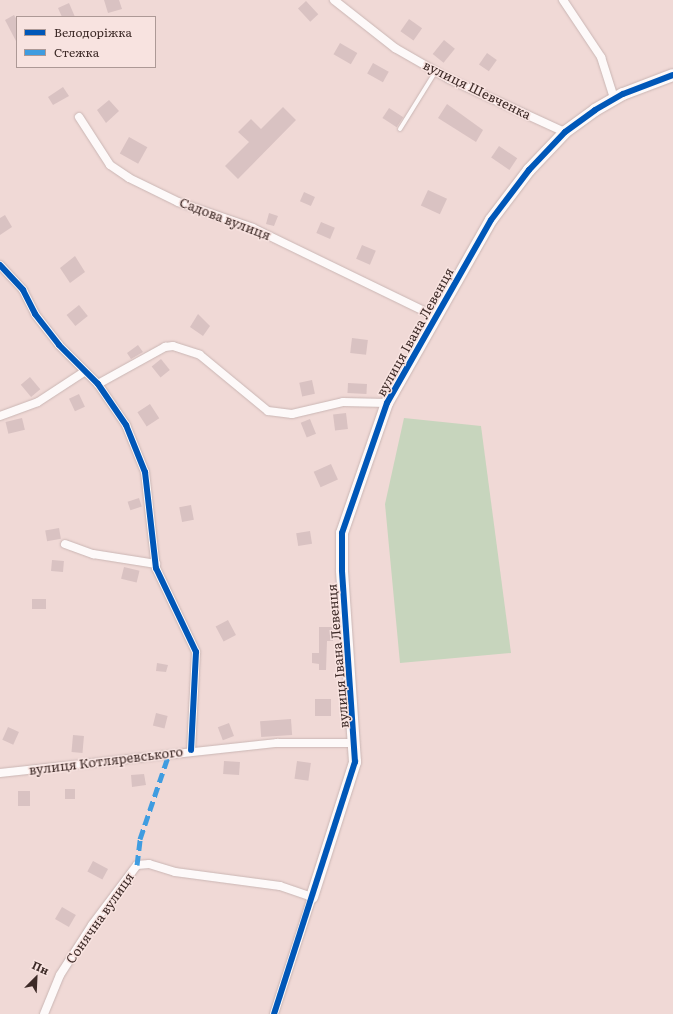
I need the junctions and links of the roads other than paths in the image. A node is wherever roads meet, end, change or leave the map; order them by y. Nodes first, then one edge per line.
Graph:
1 (334, 0) edge
2 (563, 0) edge
3 (436, 71) junction
4 (673, 75) edge
5 (614, 98) junction
6 (79, 117) dead end
7 (400, 129) dead end
8 (565, 132) junction
9 (0, 265) edge
10 (436, 317) junction
11 (84, 372) junction
12 (98, 384) junction
13 (387, 403) junction
14 (0, 416) edge
15 (65, 544) dead end
16 (156, 564) junction
17 (356, 743) junction
18 (191, 750) junction
19 (0, 773) edge
20 (312, 898) junction
21 (44, 1014) edge
22 (274, 1014) edge

1 - 3 street, вулиця Шевченка
2 - 5 street
3 - 7 lane
3 - 8 street, вулиця Шевченка
4 - 5 street, вулиця Івана Левенця
5 - 8 street, вулиця Івана Левенця
6 - 10 street, Садова вулиця
8 - 10 street, вулиця Івана Левенця
9 - 11 street
10 - 13 street, вулиця Івана Левенця
11 - 12 street
11 - 14 street
12 - 13 street, вулиця Івана Левенця
12 - 16 street
13 - 17 street, вулиця Івана Левенця
15 - 16 street
16 - 18 street
17 - 18 street, вулиця Котляревського
17 - 20 street, вулиця Івана Левенця
18 - 19 street, вулиця Котляревського
20 - 21 street, Сонячна вулиця
20 - 22 street

